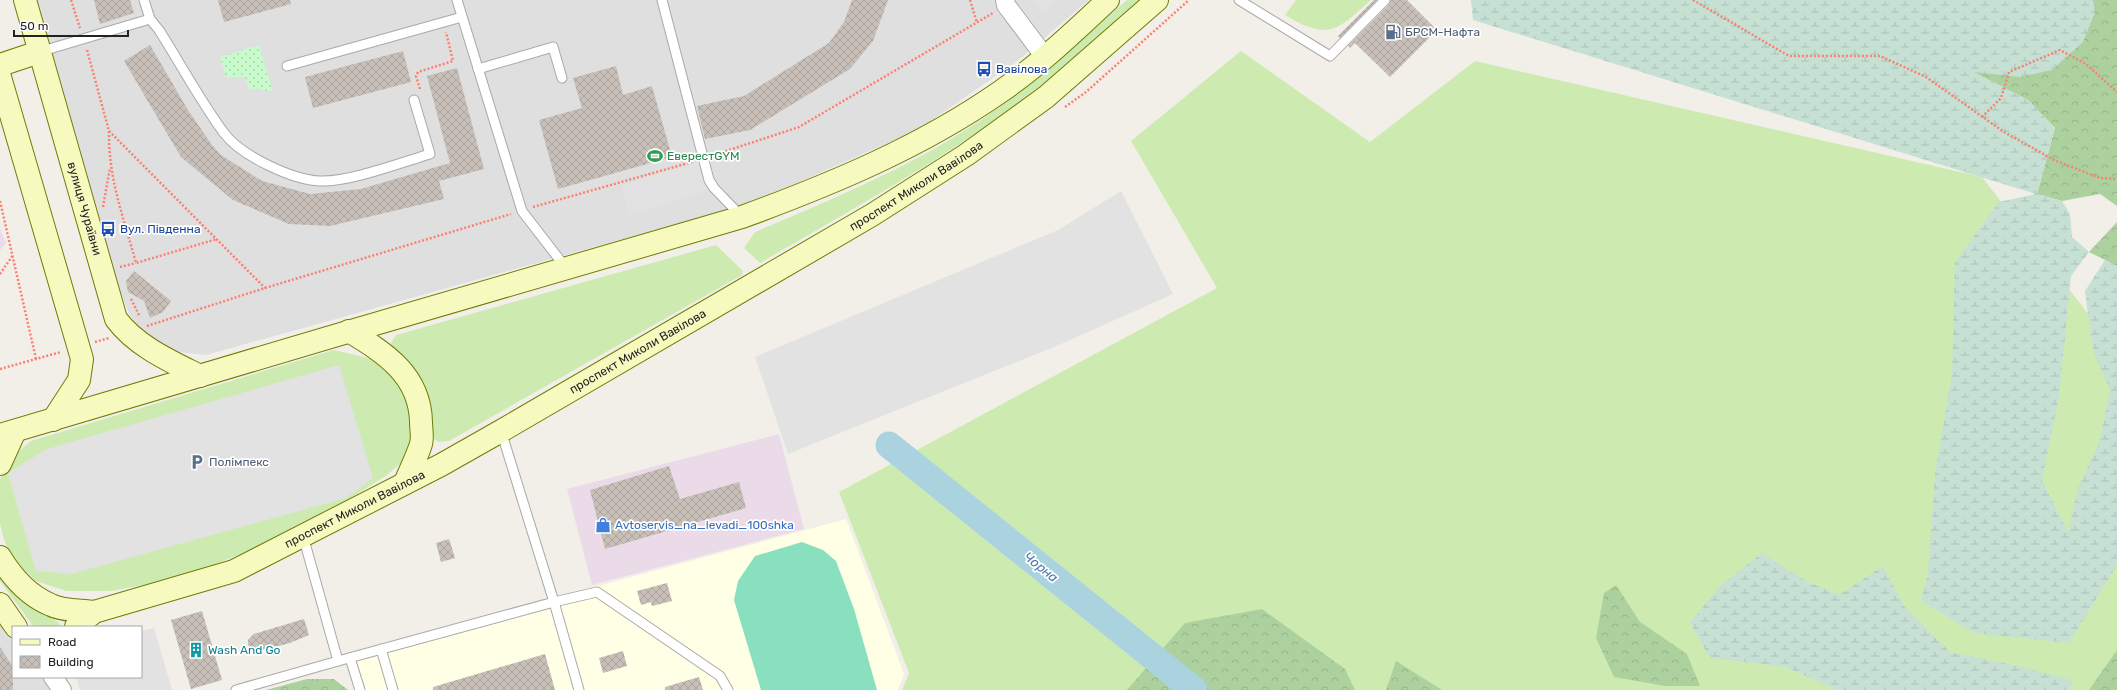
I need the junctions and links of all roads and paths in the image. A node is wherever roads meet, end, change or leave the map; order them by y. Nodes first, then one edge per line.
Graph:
1 (25, 0) edge
2 (71, 0) edge
3 (144, 0) edge
4 (457, 0) edge
5 (662, 0) edge
6 (970, 0) edge
7 (1108, 0) edge
8 (1157, 0) edge
9 (1385, 0) edge
10 (1693, 0) edge
11 (1244, 1) edge
12 (1005, 2) edge
13 (462, 17) junction
14 (150, 19) junction
15 (443, 22) junction
16 (977, 23) junction
17 (84, 39) junction
18 (39, 52) junction
19 (1045, 57) junction
20 (0, 65) edge
21 (287, 66) dead end
22 (478, 69) junction
23 (0, 77) edge
24 (562, 78) dead end
25 (2117, 92) edge
26 (414, 100) joint
27 (1982, 117) junction
28 (109, 131) junction
29 (702, 158) junction
30 (110, 166) junction
31 (2117, 179) edge
32 (0, 201) edge
33 (103, 210) dead end
34 (522, 211) junction
35 (742, 217) junction
36 (217, 239) junction
37 (13, 254) junction
38 (118, 261) dead end
39 (136, 263) junction
40 (567, 269) junction
41 (0, 274) edge
42 (265, 288) junction
43 (144, 327) dead end
44 (349, 331) junction
45 (110, 338) dead end
46 (89, 344) dead end
47 (65, 351) dead end
48 (36, 359) junction
49 (0, 369) edge
50 (200, 376) junction
51 (53, 420) junction
52 (501, 431) junction
53 (8, 433) edge
54 (0, 464) edge
55 (405, 483) junction
56 (302, 536) junction
57 (0, 557) edge
58 (554, 602) junction
59 (0, 604) edge
60 (94, 612) junction
61 (15, 626) edge
62 (77, 626) edge
63 (381, 649) junction
64 (350, 658) junction
65 (338, 661) junction
66 (54, 678) edge
67 (62, 690) edge
68 (236, 690) edge
69 (360, 690) edge
70 (393, 690) edge
71 (579, 690) edge
72 (728, 690) edge

1 - 18 main road, вулиця Чураївни
2 - 17 path
3 - 14 lane
4 - 13 lane
5 - 29 lane
6 - 16 path
7 - 19 main road
8 - 52 main road, проспект Миколи Вавілова
9 - 11 lane
10 - 27 path
12 - 16 path
12 - 19 street
13 - 15 lane
13 - 22 lane
14 - 17 lane
14 - 26 lane
15 - 21 lane
15 - 26 path
16 - 29 path
17 - 18 lane
17 - 28 path
18 - 20 main road
18 - 50 main road, вулиця Чураївни
19 - 35 main road
22 - 24 lane
22 - 34 lane
23 - 51 main road
25 - 27 path
27 - 31 path
28 - 30 path
28 - 36 path
29 - 34 path
29 - 35 lane
30 - 33 path
30 - 39 path
32 - 37 path
34 - 40 lane
34 - 42 path
35 - 40 main road
36 - 39 path
36 - 42 path
37 - 41 path
37 - 48 path
38 - 39 path
40 - 44 main road
42 - 43 path
44 - 50 main road
44 - 55 main road
45 - 46 path
47 - 48 path
48 - 49 path
50 - 51 main road
51 - 53 main road
52 - 55 main road, проспект Миколи Вавілова
52 - 58 lane
53 - 54 main road
55 - 56 main road, проспект Миколи Вавілова
56 - 60 main road, проспект Миколи Вавілова
56 - 65 lane
57 - 60 main road
58 - 63 lane
58 - 71 lane
58 - 72 lane
59 - 61 main road
60 - 62 main road, проспект Миколи Вавілова
63 - 64 lane
63 - 70 lane
64 - 65 lane
64 - 69 lane
65 - 68 lane
66 - 67 street

